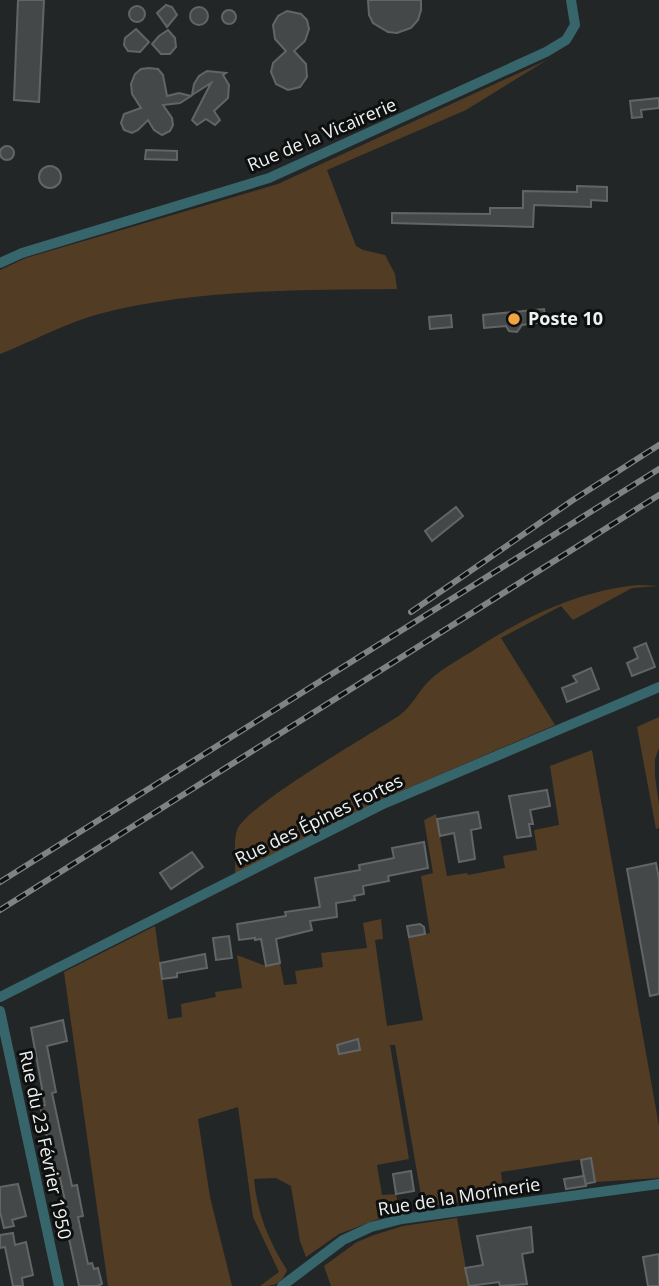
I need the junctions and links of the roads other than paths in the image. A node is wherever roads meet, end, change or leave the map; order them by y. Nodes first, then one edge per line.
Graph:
1 (571, 0) edge
2 (0, 263) edge
3 (659, 687) edge
4 (0, 997) edge
5 (0, 1011) edge
6 (659, 1184) edge
7 (59, 1286) edge
8 (282, 1286) edge

1 - 2 street, Rue de la Vicairerie
3 - 4 street, Rue des Épines Fortes
5 - 7 street, Rue du 23 Février 1950
6 - 8 street, Rue de la Morinerie

